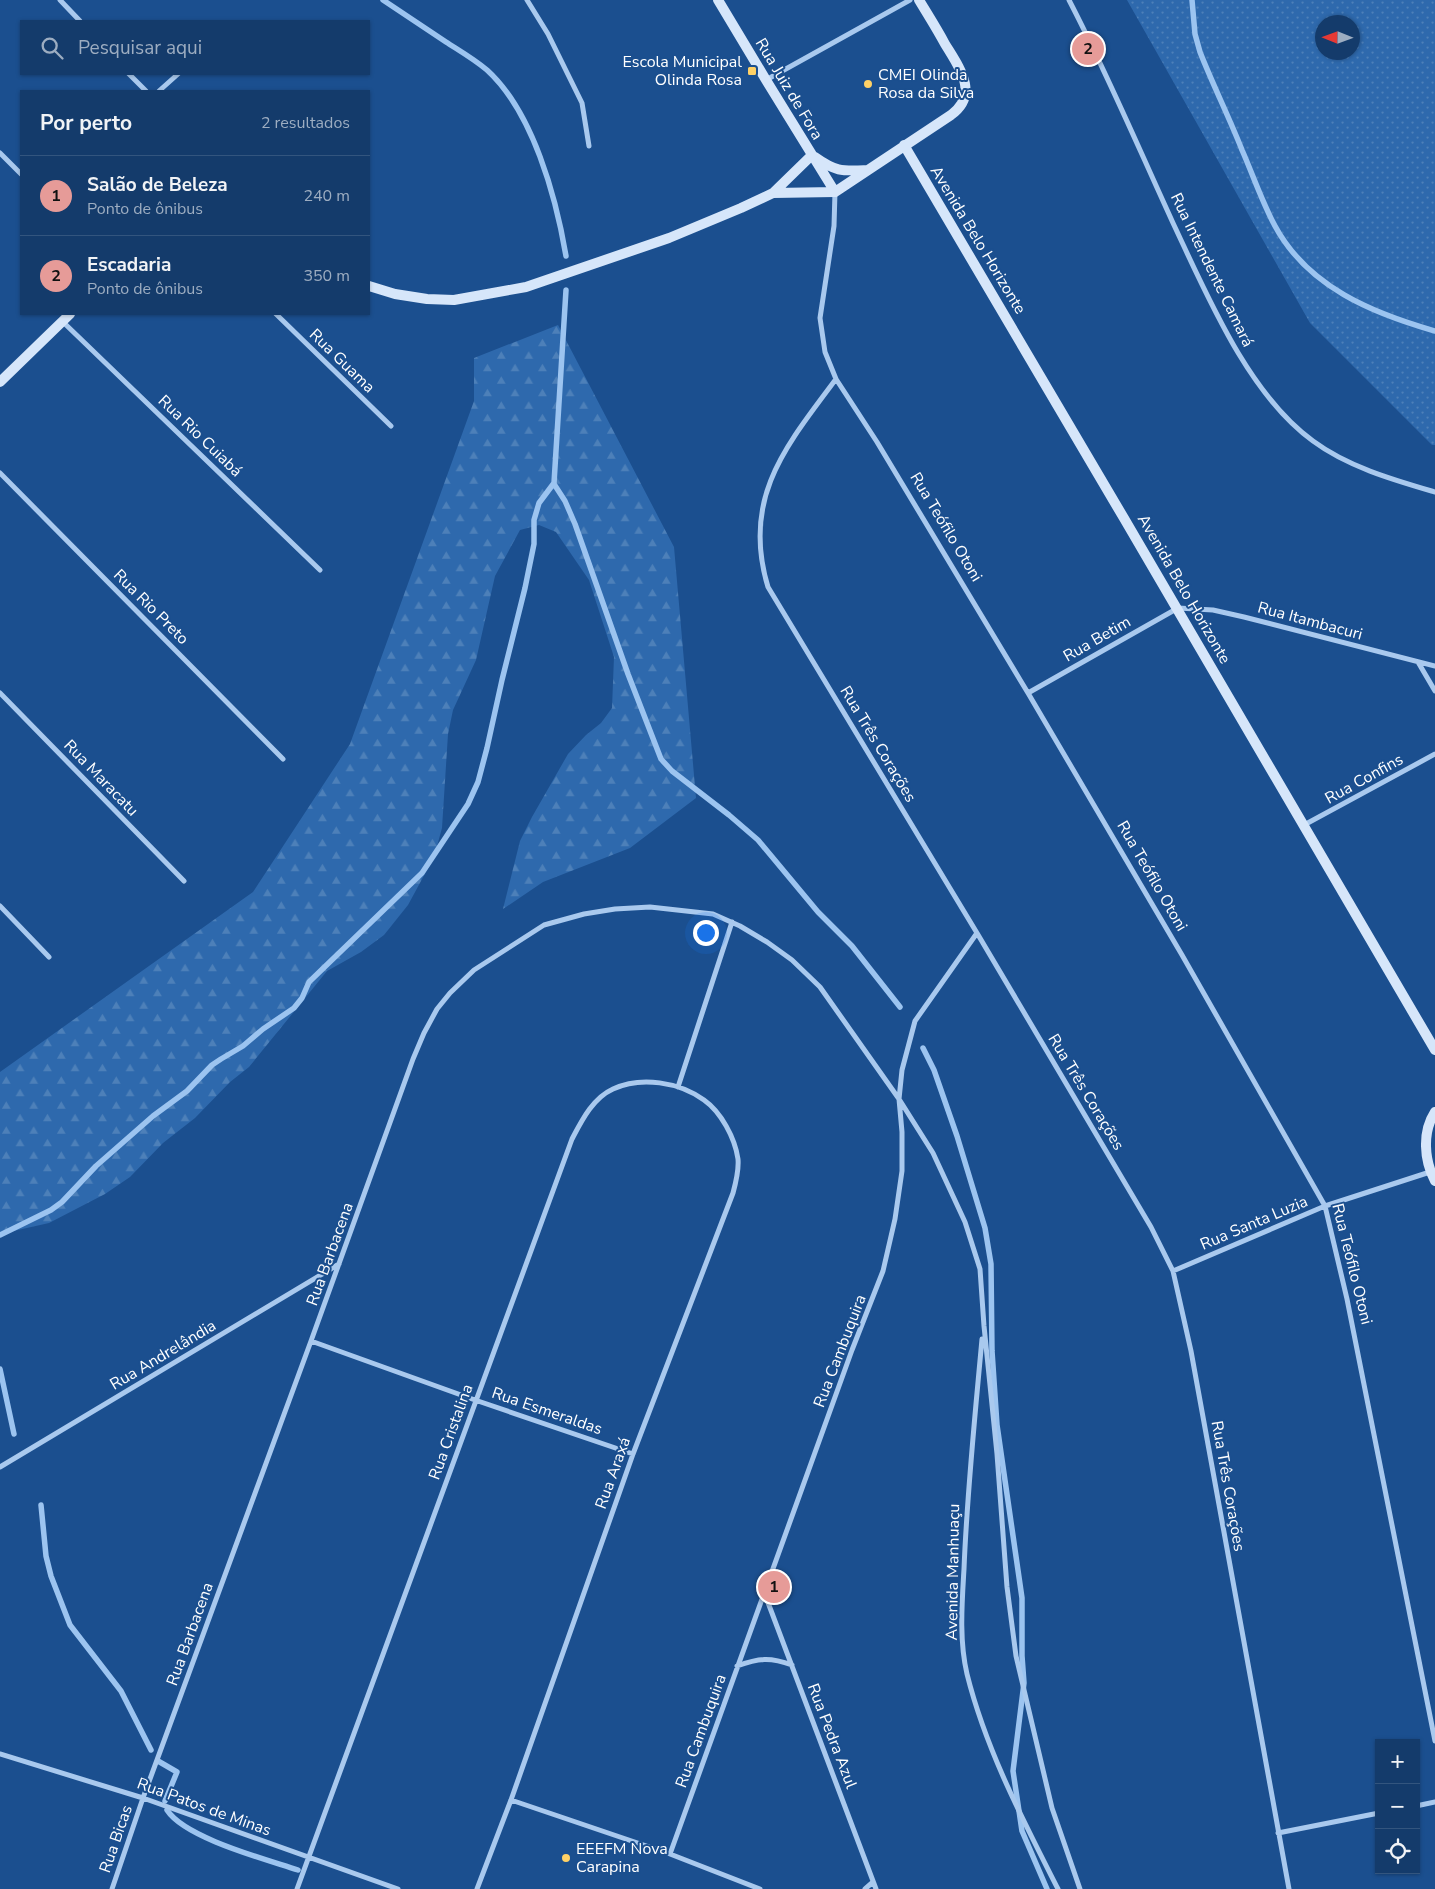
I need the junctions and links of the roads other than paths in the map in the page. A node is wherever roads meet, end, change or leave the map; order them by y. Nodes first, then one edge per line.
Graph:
1 (60, 0) edge
2 (526, 0) edge
3 (718, 0) edge
4 (910, 0) edge
5 (919, 0) edge
6 (1069, 0) edge
7 (79, 20) edge
8 (131, 75) edge
9 (177, 75) edge
10 (766, 80) junction
11 (145, 90) edge
12 (160, 90) edge
13 (904, 145) junction
14 (589, 146) dead end
15 (0, 153) edge
16 (812, 155) junction
17 (868, 170) junction
18 (20, 173) edge
19 (835, 192) junction
20 (773, 193) junction
21 (370, 286) edge
22 (277, 315) edge
23 (66, 317) edge
24 (2, 376) edge
25 (836, 379) junction
26 (391, 426) dead end
27 (0, 473) edge
28 (1435, 492) edge
29 (320, 570) dead end
30 (1178, 608) junction
31 (1418, 662) junction
32 (1435, 666) edge
33 (1435, 691) edge
34 (0, 693) edge
35 (1028, 693) junction
36 (1435, 754) edge
37 (283, 759) dead end
38 (1304, 825) junction
39 (184, 881) dead end
40 (0, 906) edge
41 (732, 922) junction
42 (977, 933) junction
43 (49, 957) dead end
44 (1435, 1050) edge
45 (678, 1087) junction
46 (900, 1099) junction
47 (1435, 1112) edge
48 (1433, 1176) edge
49 (1325, 1206) junction
50 (339, 1264) junction
51 (1173, 1271) junction
52 (984, 1326) junction
53 (312, 1341) junction
54 (475, 1400) junction
55 (633, 1454) junction
56 (0, 1467) edge
57 (764, 1592) junction
58 (792, 1665) junction
59 (737, 1666) junction
60 (1435, 1741) edge
61 (0, 1754) edge
62 (143, 1798) junction
63 (511, 1800) junction
64 (1435, 1802) edge
65 (1420, 1805) edge
66 (1375, 1814) edge
67 (1278, 1833) junction
68 (670, 1854) junction
69 (309, 1858) junction
70 (874, 1882) junction
71 (112, 1889) edge
72 (297, 1889) edge
73 (398, 1889) edge
74 (477, 1889) edge
75 (760, 1889) edge
76 (865, 1889) edge
77 (876, 1889) edge
78 (1058, 1889) edge
79 (1080, 1889) edge
80 (1289, 1889) edge

1 - 7 street
2 - 14 street
3 - 10 street, Rua Juiz de Fora
4 - 10 street
5 - 13 street
6 - 28 street, Rua Intendente Camará
8 - 11 street
9 - 12 street
10 - 16 street, Rua Juiz de Fora
13 - 17 street
13 - 30 street, Avenida Belo Horizonte
15 - 18 street
16 - 17 street
16 - 19 street, Rua Juiz de Fora
16 - 20 street
17 - 19 street
19 - 20 street
19 - 25 street, Rua Teófilo Otoni
20 - 21 street
22 - 26 street, Rua Guama
23 - 24 street
23 - 29 street, Rua Rio Cuiabá
25 - 35 street, Rua Teófilo Otoni
25 - 42 street, Rua Três Corações
27 - 37 street, Rua Rio Preto
30 - 31 street, Rua Itambacuri
30 - 35 street, Rua Betim
30 - 38 street, Avenida Belo Horizonte
31 - 32 street, Rua Itambacuri
31 - 33 street
34 - 39 street, Rua Maracatu
35 - 49 street, Rua Teófilo Otoni
36 - 38 street, Rua Confins
38 - 44 street, Avenida Belo Horizonte
40 - 43 street
41 - 45 street
41 - 46 street
41 - 50 street, Rua Barbacena
42 - 46 street
42 - 51 street, Rua Três Corações
45 - 54 street, Rua Cristalina
45 - 55 street, Rua Araxá
46 - 52 street, Avenida Manhuaçu
46 - 57 street, Rua Cambuquira
47 - 48 street
48 - 49 street, Rua Santa Luzia
49 - 51 street, Rua Santa Luzia
49 - 60 street, Rua Teófilo Otoni
50 - 53 street, Rua Barbacena
50 - 56 street, Rua Andrelândia
51 - 67 street, Rua Três Corações
52 - 78 street, Avenida Manhuaçu
52 - 79 street, Avenida Manhuaçu
53 - 54 street, Rua Esmeraldas
53 - 62 street, Rua Barbacena
54 - 55 street, Rua Esmeraldas
54 - 69 street, Rua Cristalina
55 - 63 street, Rua Araxá
57 - 58 street, Rua Pedra Azul
57 - 59 street, Rua Cambuquira
58 - 59 street
58 - 70 street, Rua Pedra Azul
59 - 68 street, Rua Cambuquira
61 - 62 street, Rua Patos de Minas
62 - 69 street, Rua Patos de Minas
62 - 71 street, Rua Bicas
63 - 68 street
63 - 74 street, Rua Araxá
64 - 65 street
66 - 67 street
67 - 80 street, Rua Três Corações
68 - 75 street
69 - 72 street, Rua Cristalina
69 - 73 street, Rua Patos de Minas
70 - 76 street
70 - 77 street, Rua Pedra Azul

